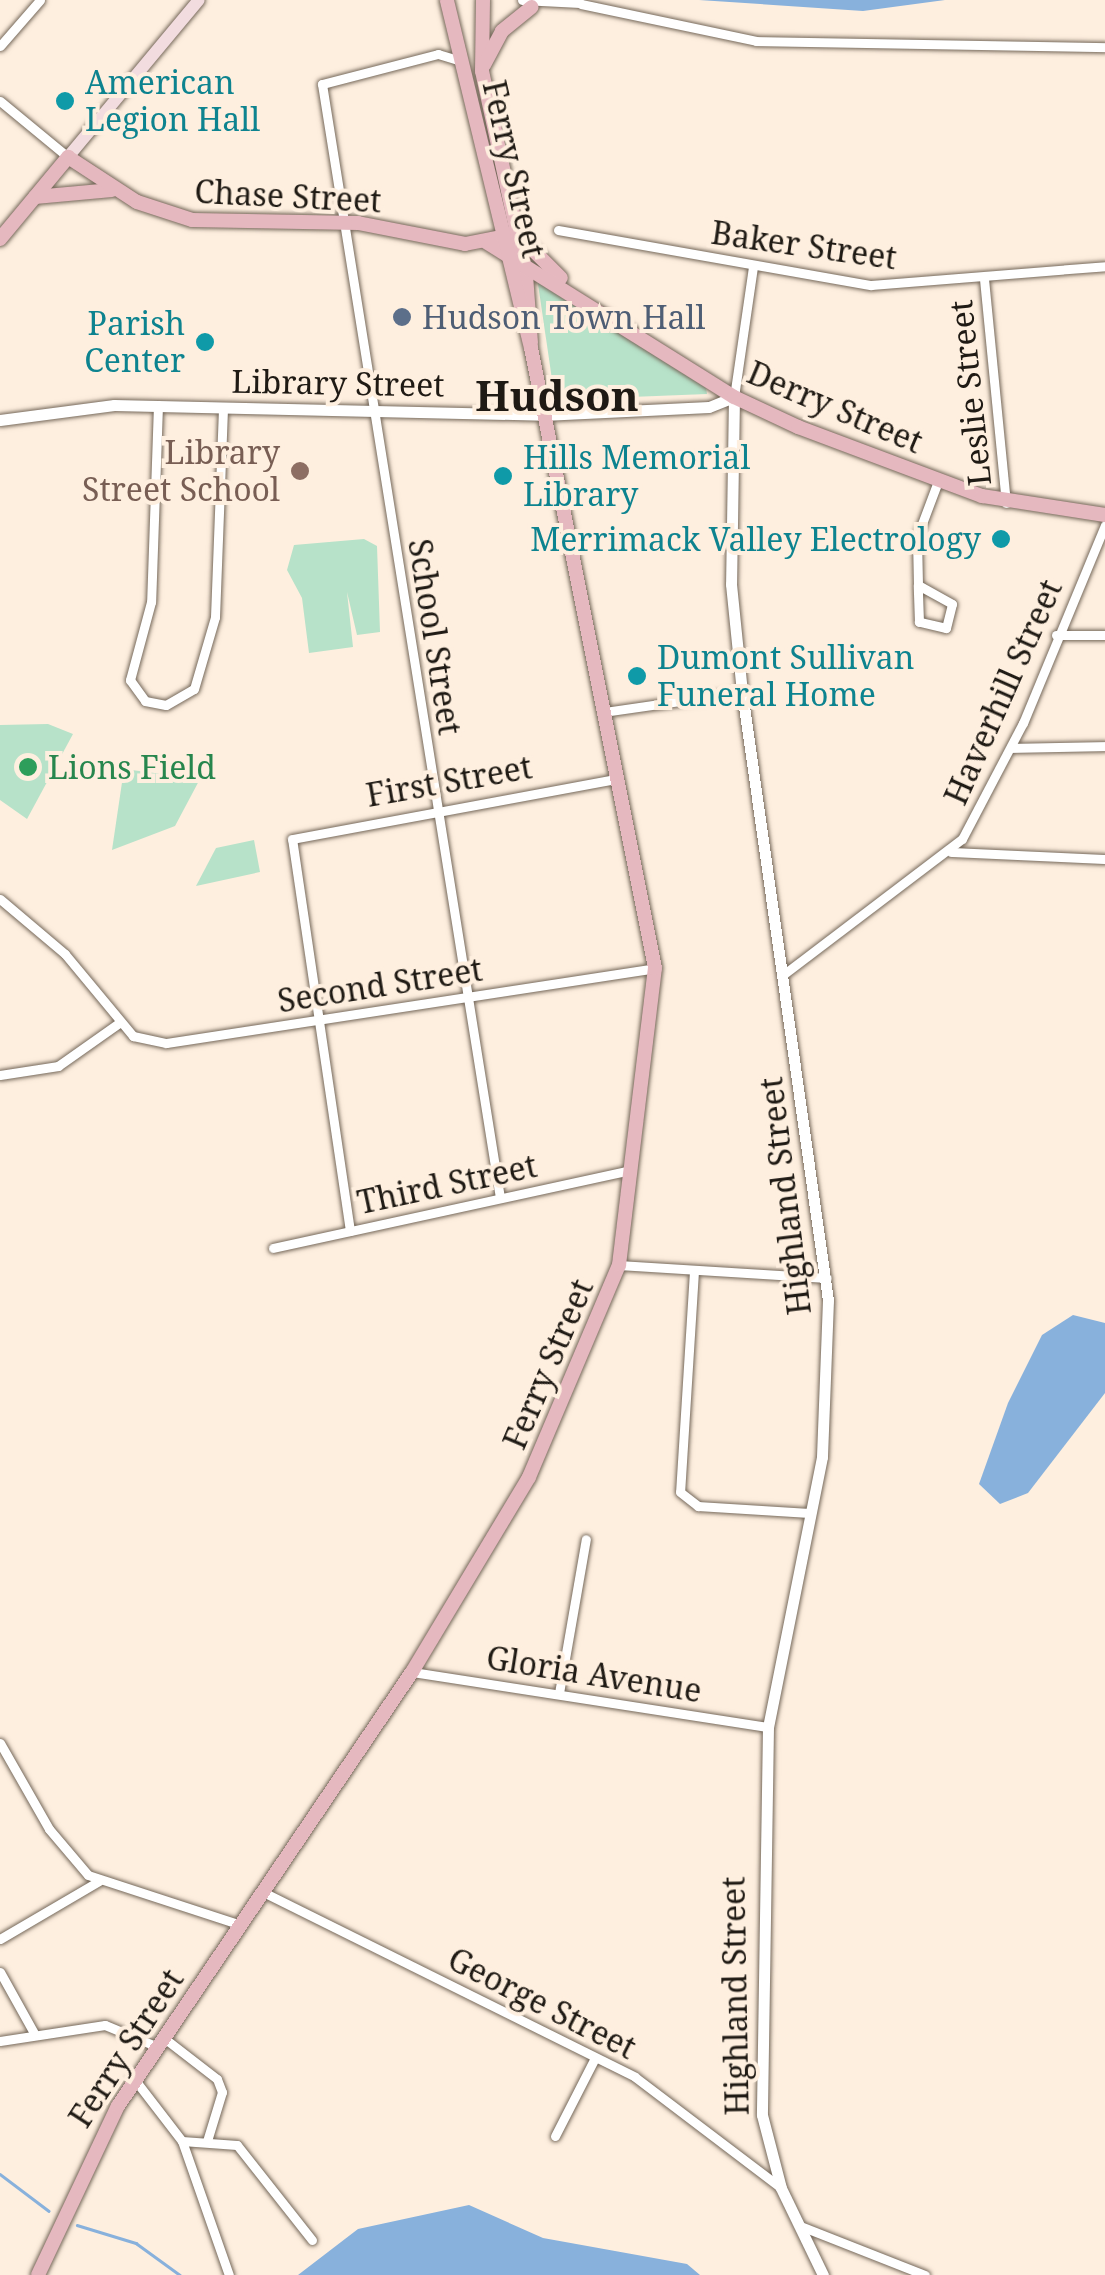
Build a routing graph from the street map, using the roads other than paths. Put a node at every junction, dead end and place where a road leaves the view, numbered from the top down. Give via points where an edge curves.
1 (40, 0) edge
2 (198, 0) edge
3 (447, 0) edge
4 (483, 0) edge
5 (578, 2) edge
6 (527, 3) edge
7 (455, 36) junction
8 (0, 46) edge
9 (1105, 46) edge
10 (438, 54) junction
11 (461, 61) junction
12 (482, 71) junction
13 (0, 101) edge
14 (68, 156) junction
15 (115, 190) junction
16 (35, 197) junction
17 (342, 223) junction
18 (558, 230) dead end
19 (0, 239) edge
20 (502, 240) junction
21 (522, 256) junction
22 (753, 266) junction
23 (1105, 266) edge
24 (984, 279) junction
25 (568, 287) junction
26 (530, 348) junction
27 (734, 397) junction
28 (158, 406) junction
29 (223, 408) junction
30 (372, 412) junction
31 (542, 415) junction
32 (0, 420) edge
33 (938, 481) junction
34 (1006, 502) junction
35 (1105, 515) edge
36 (1105, 525) edge
37 (918, 585) junction
38 (1056, 635) junction
39 (1105, 635) edge
40 (742, 692) junction
41 (604, 712) junction
42 (1105, 746) edge
43 (1012, 748) junction
44 (617, 778) junction
45 (436, 808) junction
46 (950, 852) junction
47 (1105, 859) edge
48 (0, 899) edge
49 (655, 968) junction
50 (784, 974) junction
51 (469, 995) junction
52 (314, 1021) junction
53 (119, 1023) junction
54 (0, 1075) edge
55 (632, 1170) junction
56 (500, 1198) junction
57 (350, 1231) junction
58 (273, 1248) dead end
59 (619, 1264) junction
60 (694, 1271) junction
61 (827, 1278) junction
62 (809, 1512) junction
63 (586, 1540) dead end
64 (412, 1672) junction
65 (559, 1693) junction
66 (768, 1727) junction
67 (0, 1743) edge
68 (98, 1881) junction
69 (262, 1892) junction
70 (240, 1925) junction
71 (0, 1939) edge
72 (0, 1972) edge
73 (34, 2033) junction
74 (0, 2041) edge
75 (161, 2042) junction
76 (595, 2058) junction
77 (135, 2080) junction
78 (555, 2136) dead end
79 (207, 2140) junction
80 (182, 2141) junction
81 (781, 2188) junction
82 (803, 2227) junction
83 (312, 2240) dead end
84 (38, 2275) edge
85 (229, 2275) edge
86 (823, 2275) edge
87 (925, 2275) edge

1 - 8 street
2 - 14 main road
3 - 7 main road, Ferry Street
4 - 12 main road, Ferry Street
5 - 6 street
5 - 9 street via 791,44
6 - 12 main road via 502,31
7 - 10 street
7 - 11 main road, Ferry Street
10 - 11 street
10 - 17 street, School Street via 322,84
11 - 20 main road, Ferry Street
12 - 20 main road, Ferry Street
13 - 14 street
14 - 15 main road, Chase Street
14 - 16 main road
15 - 16 main road
15 - 17 main road, Chase Street via 209,223
16 - 19 main road
17 - 20 main road, Chase Street
17 - 30 street, School Street
18 - 22 street, Baker Street
20 - 21 main road, Ferry Street
20 - 25 main road, Derry Street
20 - 26 main road, Ferry Street
21 - 25 main road, Derry Street
21 - 26 main road, Ferry Street
22 - 24 street, Baker Street via 871,286
22 - 27 street
23 - 24 street, Baker Street
24 - 34 street, Leslie Street
25 - 27 main road, Derry Street
26 - 31 main road, Ferry Street
27 - 31 street, Library Street via 709,407
27 - 33 main road, Derry Street
27 - 40 street, Highland Street via 731,584
28 - 29 street, Library Street
28 - 29 street via 151,602 130,680 158,705 188,697 214,626
28 - 32 street, Library Street
29 - 30 street, Library Street
30 - 31 street, Library Street
30 - 45 street, School Street
31 - 41 main road, Ferry Street
33 - 34 main road, Derry Street
33 - 37 street via 917,537
34 - 35 main road, Derry Street
36 - 38 street, Haverhill Street
37 - 37 street via 952,604 946,628 919,622
38 - 39 street
38 - 43 street, Haverhill Street
40 - 41 street
40 - 50 street, Highland Street
41 - 44 main road, Ferry Street
42 - 43 street
43 - 46 street, Haverhill Street
44 - 45 street, First Street
44 - 49 main road, Ferry Street
45 - 51 street, School Street
45 - 52 street, First Street via 292,839
46 - 47 street via 994,861
46 - 50 street, Haverhill Street
48 - 53 street via 65,954
49 - 51 street, Second Street
49 - 55 main road, Ferry Street
50 - 61 street, Highland Street
51 - 52 street, Second Street
51 - 56 street, School Street
52 - 53 street, Second Street via 166,1044
52 - 57 street
53 - 54 street via 58,1066
55 - 56 street, Third Street
55 - 59 main road, Ferry Street
56 - 57 street, Third Street
57 - 58 street, Third Street
59 - 60 street
59 - 64 main road, Ferry Street via 537,1461
60 - 61 street
60 - 62 street via 680,1492 698,1506
61 - 62 street, Highland Street via 825,1420
62 - 66 street, Highland Street
63 - 65 street
64 - 65 street, Gloria Avenue
64 - 69 main road, Ferry Street
65 - 66 street, Gloria Avenue
66 - 81 street, Highland Street via 759,2038 764,2130
67 - 68 street via 63,1850
68 - 70 street
68 - 71 street
69 - 70 main road, Ferry Street
69 - 76 street, George Street
70 - 75 main road, Ferry Street
72 - 73 street
73 - 74 street
73 - 75 street via 116,2026
75 - 77 main road, Ferry Street
75 - 79 street via 217,2079 222,2092
76 - 78 street
76 - 81 street, George Street
77 - 80 street
77 - 84 main road, Ferry Street via 89,2157
79 - 80 street
79 - 83 street via 238,2145
80 - 85 street
81 - 82 street, Highland Street
82 - 86 street, Highland Street
82 - 87 street

